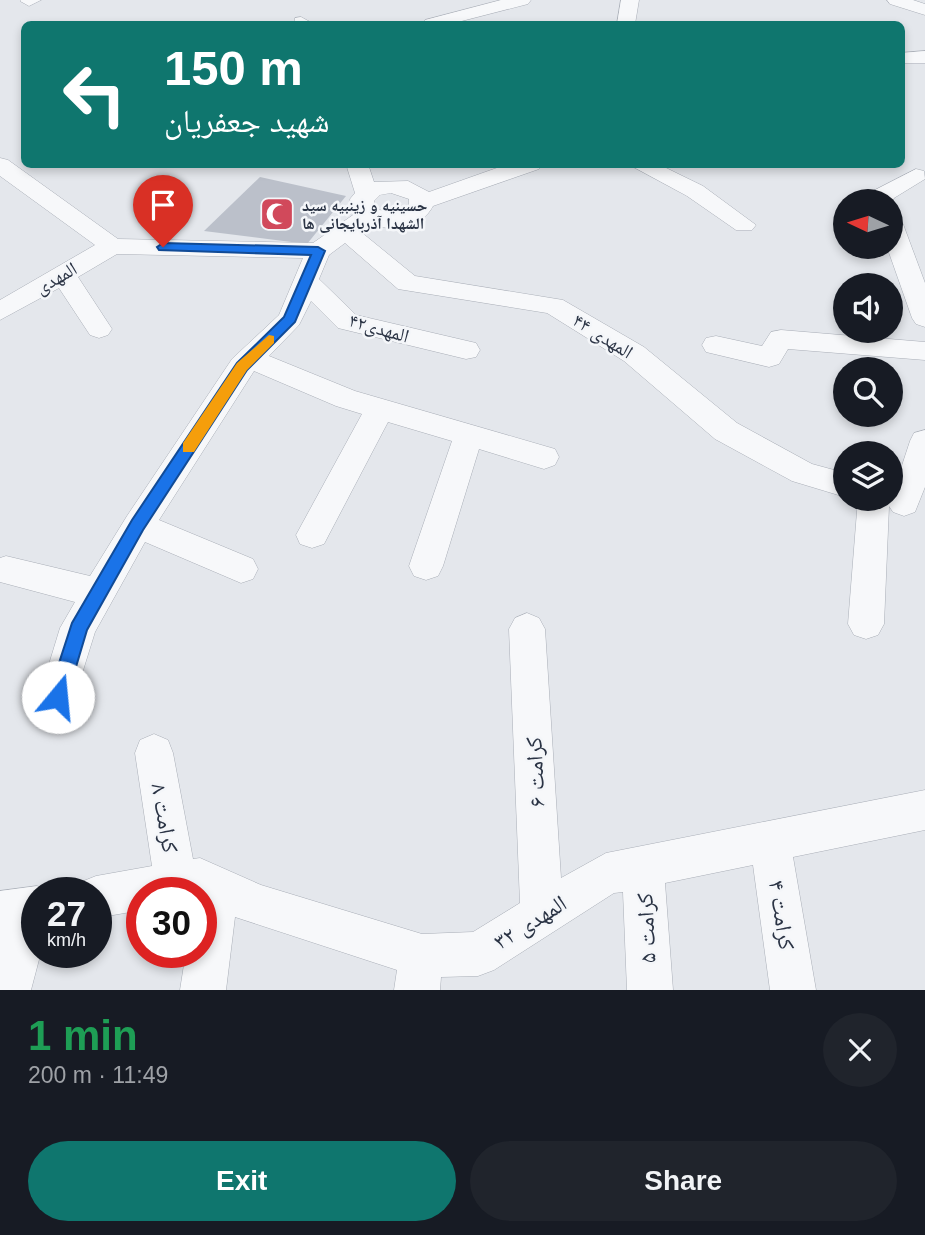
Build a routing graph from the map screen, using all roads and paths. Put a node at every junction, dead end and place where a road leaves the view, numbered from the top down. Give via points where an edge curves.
1 (522, 0) edge
2 (629, 0) edge
3 (899, 0) edge
4 (925, 10) edge
5 (442, 21) edge
6 (626, 21) edge
7 (925, 57) edge
8 (905, 58) edge
9 (0, 165) edge
10 (357, 168) edge
11 (519, 168) edge
12 (647, 168) edge
13 (918, 169) edge
14 (890, 189) edge
15 (421, 202) junction
16 (359, 213) junction
17 (744, 225) dead end
18 (112, 246) junction
19 (318, 251) junction
20 (903, 257) edge
21 (63, 274) junction
22 (306, 281) junction
23 (3, 306) edge
24 (925, 318) edge
25 (99, 328) dead end
26 (716, 345) dead end
27 (466, 350) dead end
28 (925, 351) edge
29 (249, 358) junction
30 (380, 409) junction
31 (469, 435) junction
32 (925, 441) edge
33 (544, 457) dead end
34 (833, 482) edge
35 (903, 492) edge
36 (896, 511) edge
37 (138, 525) junction
38 (312, 535) dead end
39 (426, 566) dead end
40 (241, 569) dead end
41 (6, 570) dead end
42 (99, 593) junction
43 (866, 624) dead end
44 (527, 629) dead end
45 (58, 697) dead end
46 (154, 753) dead end
47 (925, 810) edge
48 (770, 841) junction
49 (643, 867) junction
50 (194, 877) edge
51 (217, 892) edge
52 (542, 914) junction
53 (21, 920) edge
54 (202, 968) edge
55 (419, 973) edge
56 (8, 990) edge
57 (203, 990) edge
58 (650, 990) edge
59 (793, 990) edge

1 - 5 street
2 - 6 street
3 - 4 street
7 - 8 street
9 - 18 street
10 - 16 street
11 - 15 street
12 - 17 street via 695,191
13 - 14 street
15 - 16 street via 417,212 402,220 383,221
15 - 16 street via 415,192 400,186 382,187
16 - 19 street
16 - 34 street, المهدی ۴۴ via 407,283 554,306 634,354 726,431 803,473
18 - 19 street
18 - 21 street, المهدی
19 - 22 street
20 - 24 street
21 - 23 street, المهدی
21 - 25 street
22 - 27 street, المهدی۴۲ via 347,322
22 - 29 street via 290,319
26 - 28 street via 769,356 781,339
29 - 30 street
29 - 37 street
30 - 31 street
30 - 38 street
31 - 33 street
31 - 39 street
32 - 35 street
36 - 43 street
37 - 40 street
37 - 42 street
41 - 42 street
42 - 45 street via 78,628
44 - 52 street, کرامت ۶
46 - 50 street, کرامت ۸
47 - 48 street, المهدی ۳۲
48 - 49 street, المهدی ۳۲
48 - 59 street, کرامت ۴
49 - 52 street, المهدی ۳۲ via 606,874
49 - 58 street, کرامت ۵
51 - 55 street, المهدی ۳۲
52 - 55 street, المهدی ۳۲ via 478,954
53 - 56 street
54 - 57 street, کرامت ۸

